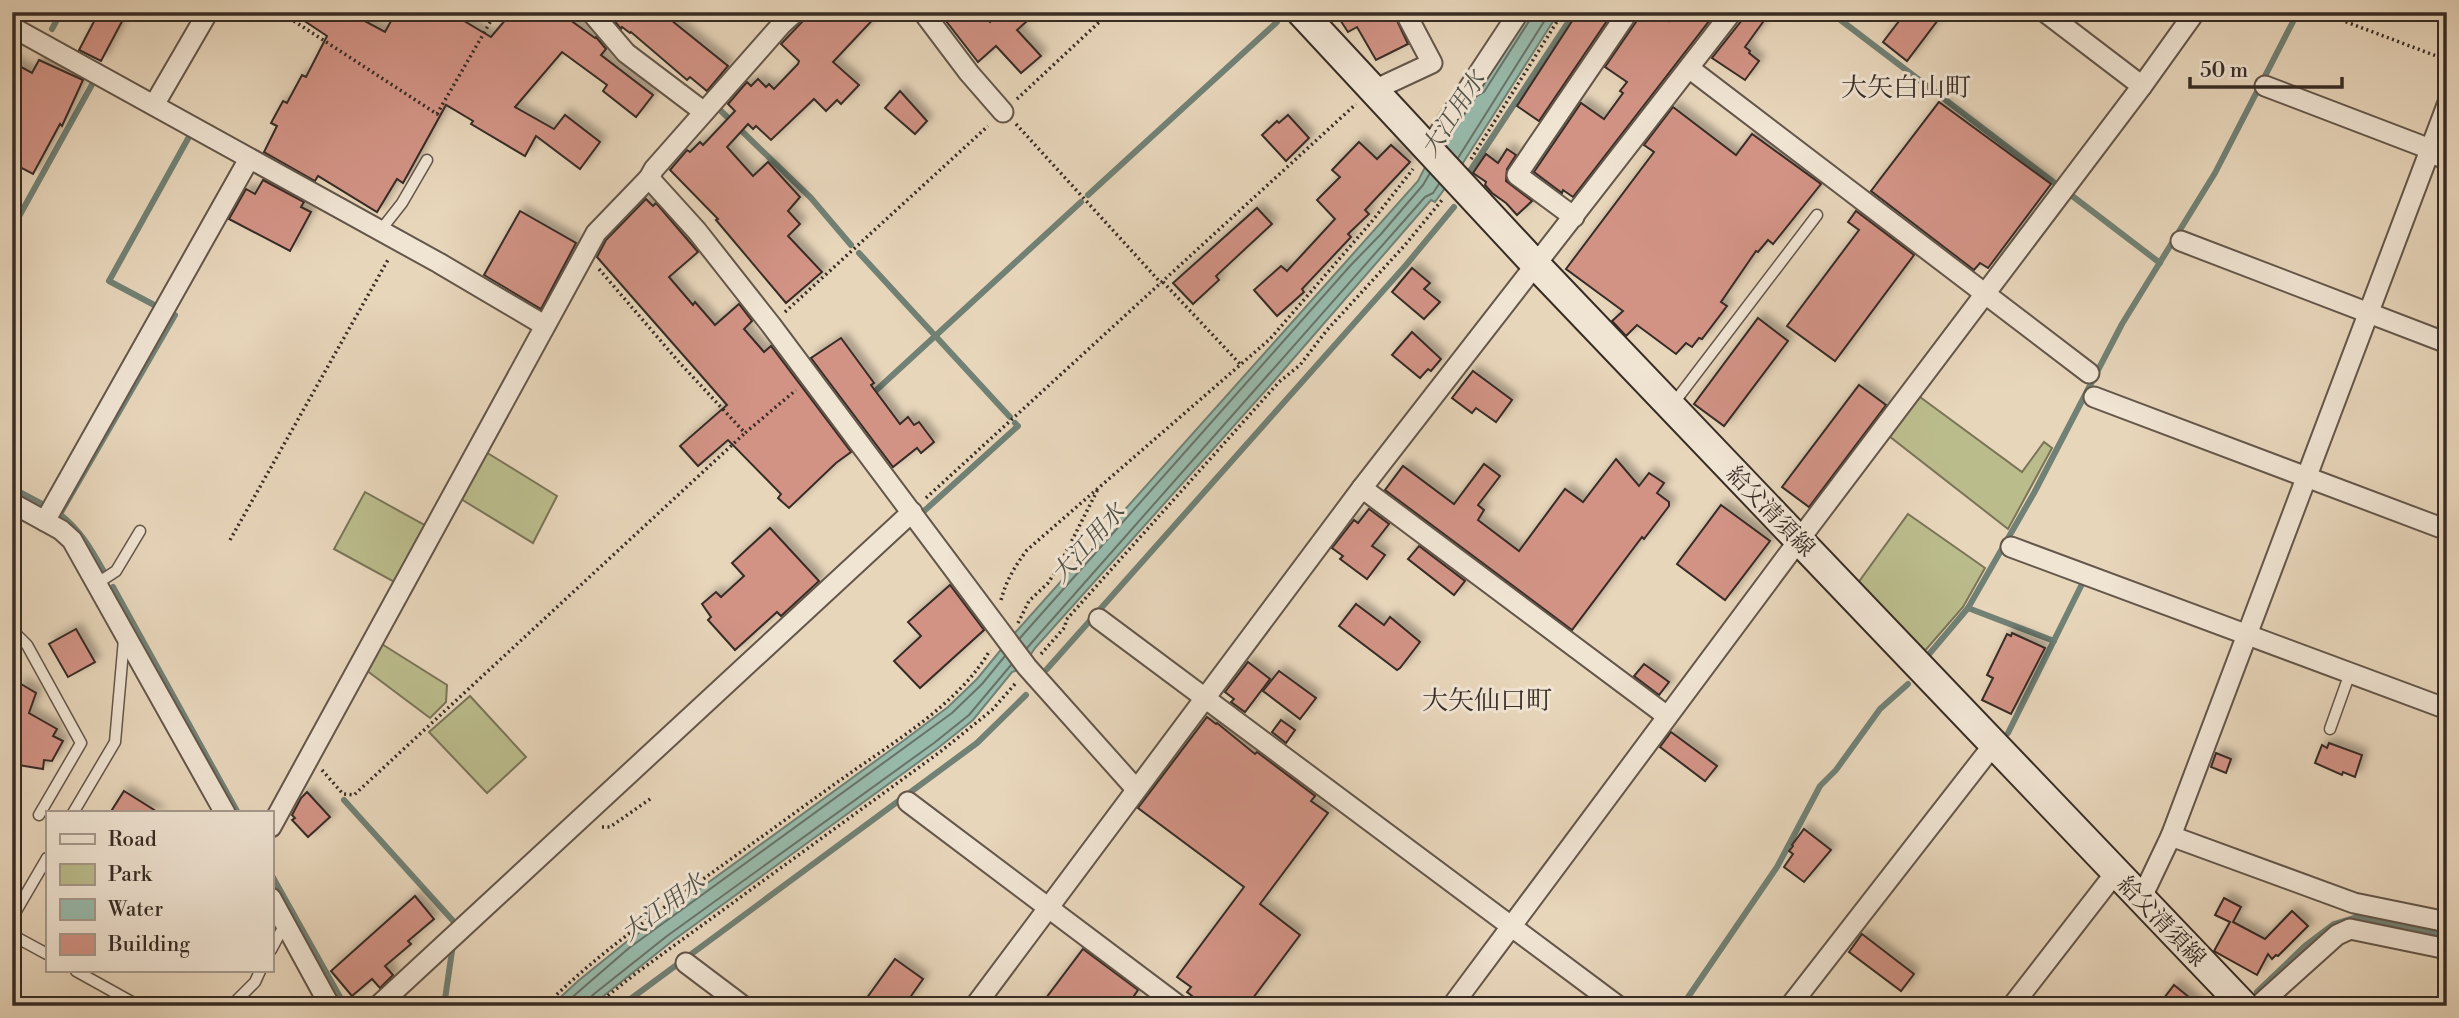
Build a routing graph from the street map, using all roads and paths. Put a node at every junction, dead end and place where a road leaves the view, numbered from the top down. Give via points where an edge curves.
1 (208, 12) edge
2 (280, 12) edge
3 (496, 12) edge
4 (591, 12) edge
5 (766, 12) edge
6 (923, 12) edge
7 (1110, 12) edge
8 (1301, 12) edge
9 (1405, 12) edge
10 (1519, 12) edge
11 (1563, 12) edge
12 (1628, 12) edge
13 (1732, 12) edge
14 (2045, 12) edge
15 (2195, 12) edge
16 (2320, 12) edge
17 (789, 18) edge
18 (12, 27) edge
19 (2447, 60) edge
20 (1689, 68) junction
21 (2142, 86) junction
22 (2265, 86) dead end
23 (1372, 91) junction
24 (154, 105) junction
25 (2447, 105) edge
26 (1003, 111) junction
27 (704, 112) junction
28 (1429, 151) junction
29 (2435, 154) edge
30 (248, 159) junction
31 (427, 160) dead end
32 (649, 178) junction
33 (1457, 181) junction
34 (1817, 215) dead end
35 (1574, 217) junction
36 (380, 231) junction
37 (398, 241) junction
38 (2181, 241) dead end
39 (584, 252) junction
40 (1536, 265) junction
41 (1162, 282) junction
42 (1985, 294) junction
43 (2369, 313) junction
44 (544, 325) junction
45 (771, 325) junction
46 (2447, 343) edge
47 (1241, 365) junction
48 (2089, 373) dead end
49 (810, 377) junction
50 (2094, 397) dead end
51 (1671, 406) junction
52 (745, 433) junction
53 (2306, 477) junction
54 (1099, 488) junction
55 (1362, 488) junction
56 (12, 503) edge
57 (912, 512) junction
58 (45, 521) junction
59 (2447, 530) edge
60 (140, 531) dead end
61 (230, 540) dead end
62 (1799, 540) junction
63 (2011, 547) dead end
64 (96, 584) junction
65 (1099, 620) dead end
66 (12, 630) edge
67 (125, 635) junction
68 (1004, 635) junction
69 (2247, 635) junction
70 (1028, 667) junction
71 (2350, 673) junction
72 (1205, 698) junction
73 (2447, 709) edge
74 (1667, 716) junction
75 (2330, 729) dead end
76 (1994, 744) junction
77 (309, 755) junction
78 (1136, 789) junction
79 (653, 797) dead end
80 (908, 803) dead end
81 (74, 811) edge
82 (224, 811) edge
83 (582, 814) junction
84 (38, 815) dead end
85 (273, 823) edge
86 (2171, 836) junction
87 (46, 860) edge
88 (2116, 872) junction
89 (2141, 899) junction
90 (273, 902) edge
91 (1048, 907) junction
92 (12, 918) edge
93 (2447, 922) edge
94 (285, 924) junction
95 (1511, 926) junction
96 (12, 935) edge
97 (273, 946) edge
98 (2447, 948) edge
99 (46, 953) edge
100 (686, 963) dead end
101 (78, 972) edge
102 (260, 972) edge
103 (139, 1006) edge
104 (230, 1006) edge
105 (330, 1006) edge
106 (378, 1006) edge
107 (545, 1006) edge
108 (595, 1006) edge
109 (743, 1006) edge
110 (975, 1006) edge
111 (1179, 1006) edge
112 (1452, 1006) edge
113 (1618, 1006) edge
114 (1790, 1006) edge
115 (2012, 1006) edge
116 (2244, 1006) edge
117 (2258, 1006) edge

1 - 24 street
2 - 3 path via 437,114
4 - 27 street via 626,52
5 - 17 lane
6 - 26 street
7 - 26 path
8 - 23 main road, 給父清須線
9 - 23 street via 1432,63
10 - 28 street
11 - 33 path
12 - 35 street via 1517,175
13 - 20 street
14 - 21 street
15 - 21 street
16 - 19 path
17 - 27 street
18 - 24 street
20 - 35 street
20 - 42 street
21 - 42 street
22 - 29 street
23 - 28 main road, 給父清須線
23 - 41 path
24 - 30 street
25 - 29 street
26 - 41 path
26 - 45 path
27 - 32 street
28 - 33 main road, 給父清須線
28 - 47 path via 1279,329
29 - 43 street
30 - 36 street
30 - 58 street
31 - 36 lane
32 - 39 street via 596,233
32 - 45 street
33 - 40 main road, 給父清須線
33 - 70 path via 1300,365 1242,423
34 - 51 lane
35 - 40 street
36 - 37 street
37 - 44 street
37 - 61 path
38 - 43 street
39 - 44 street
39 - 52 path
40 - 51 main road, 給父清須線
40 - 55 street
41 - 47 path
41 - 57 path
42 - 48 street
42 - 62 street
43 - 46 street
43 - 53 street
44 - 77 street
45 - 49 street
47 - 54 path
49 - 52 path
49 - 57 street
50 - 53 street
51 - 62 main road, 給父清須線
52 - 77 path via 354,795 343,794
53 - 59 street
53 - 69 street
54 - 68 path via 1058,568 1029,601 1021,620
54 - 68 path via 1017,562 1000,604
55 - 72 street
55 - 74 street
56 - 58 street
57 - 68 street
57 - 83 street
58 - 64 street via 72,540
60 - 64 lane via 116,572
62 - 74 street
62 - 76 main road, 給父清須線
63 - 69 street
64 - 67 street
65 - 72 street
66 - 84 lane via 27,645 80,743
67 - 81 lane via 115,742
67 - 82 street
68 - 70 street
68 - 107 path via 944,703 620,938
69 - 71 street
69 - 86 street
70 - 78 street
70 - 108 path via 992,710 940,752
71 - 73 street
71 - 75 lane
72 - 78 street
72 - 95 street
74 - 95 street
76 - 88 main road, 給父清須線
76 - 114 street
77 - 85 street
78 - 91 street
79 - 83 path via 610,827 599,827
80 - 91 street
83 - 106 street
86 - 89 street
86 - 93 street via 2354,903
87 - 92 lane
88 - 89 main road, 給父清須線
88 - 115 street
89 - 116 main road, 給父清須線
90 - 94 street
91 - 110 street
91 - 111 street
94 - 97 lane
94 - 105 street
95 - 112 street
95 - 113 street
96 - 99 lane
98 - 117 street via 2350,929 2337,935
100 - 109 street
101 - 103 lane
102 - 104 lane

